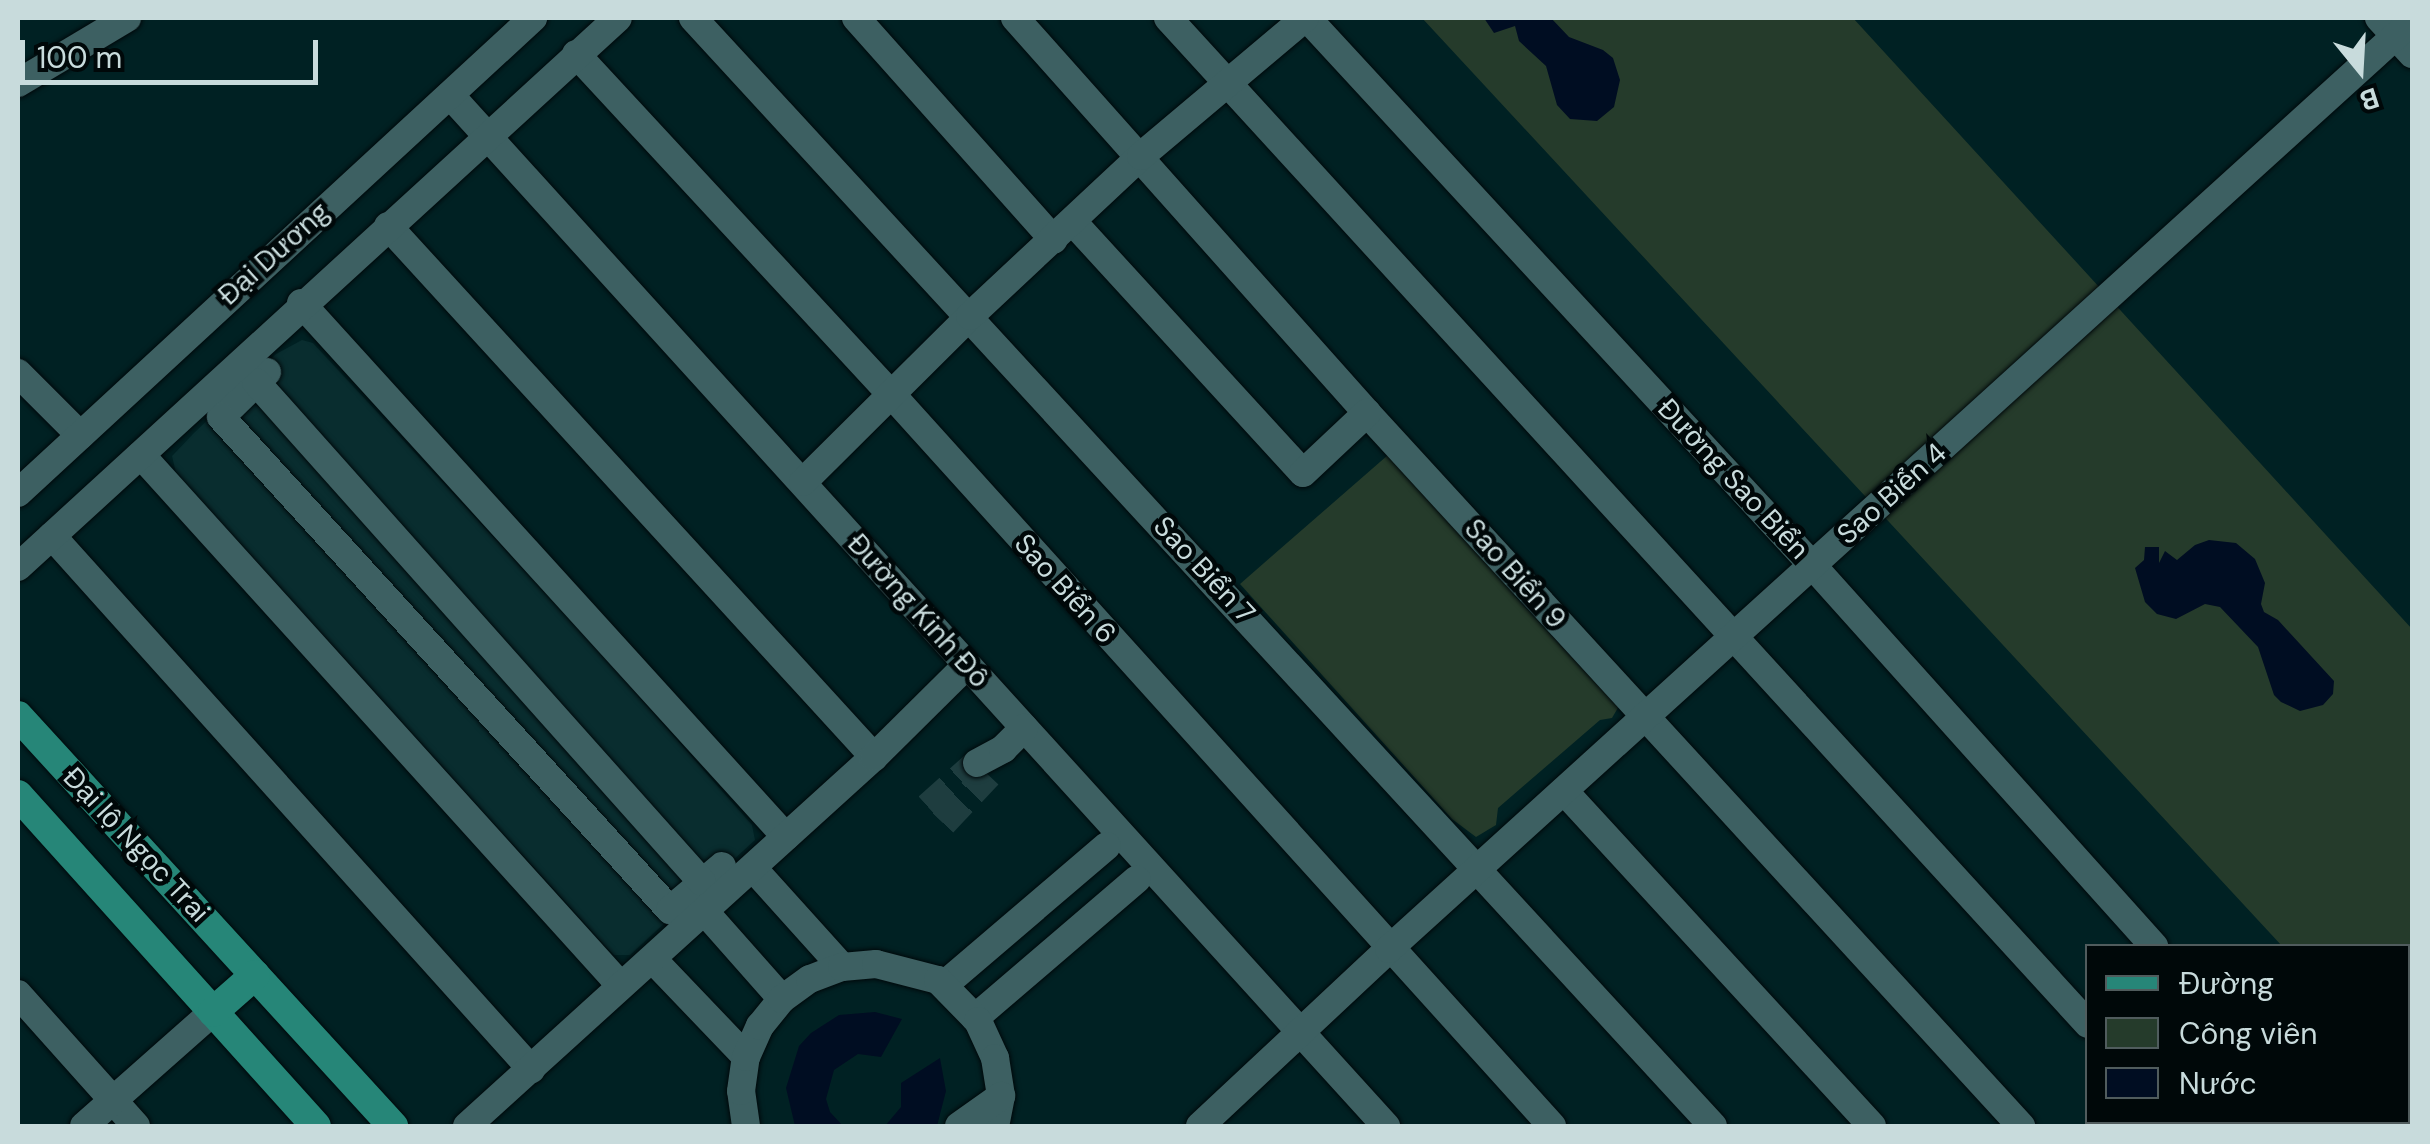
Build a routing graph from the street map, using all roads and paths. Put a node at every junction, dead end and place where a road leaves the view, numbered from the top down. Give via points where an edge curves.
1 (127, 18) edge
2 (533, 18) edge
3 (618, 18) edge
4 (693, 18) edge
5 (856, 18) edge
6 (1015, 18) edge
7 (1168, 18) edge
8 (1306, 18) edge
9 (2400, 32) edge
10 (576, 54) junction
11 (18, 83) edge
12 (1229, 86) junction
13 (450, 95) junction
14 (488, 135) junction
15 (1142, 156) junction
16 (388, 226) junction
17 (1064, 231) junction
18 (301, 303) junction
19 (970, 316) junction
20 (18, 373) edge
21 (892, 396) junction
22 (1368, 413) junction
23 (80, 435) junction
24 (141, 456) junction
25 (802, 482) junction
26 (18, 492) edge
27 (52, 536) junction
28 (1813, 566) junction
29 (18, 567) edge
30 (1734, 635) junction
31 (966, 666) junction
32 (18, 716) edge
33 (1646, 716) junction
34 (1024, 728) junction
35 (874, 758) junction
36 (982, 769) tunnel mouth
37 (1564, 791) junction
38 (18, 795) edge
39 (786, 837) junction
40 (1107, 846) dead end
41 (1478, 868) junction
42 (760, 878) dead end
43 (1137, 879) dead end
44 (667, 913) joint
45 (713, 921) dead end
46 (2152, 944) edge
47 (1389, 949) junction
48 (842, 967) junction
49 (661, 968) dead end
50 (254, 975) junction
51 (620, 985) junction
52 (944, 985) junction
53 (19, 998) edge
54 (782, 999) junction
55 (212, 1012) junction
56 (976, 1018) junction
57 (2085, 1021) edge
58 (1300, 1033) junction
59 (746, 1057) junction
60 (532, 1069) junction
61 (113, 1100) junction
62 (998, 1118) edge
63 (1206, 1125) edge
64 (84, 1126) edge
65 (136, 1126) edge
66 (316, 1126) edge
67 (393, 1126) edge
68 (467, 1126) edge
69 (746, 1126) edge
70 (959, 1126) edge
71 (1386, 1126) edge
72 (1552, 1126) edge
73 (1712, 1126) edge
74 (1872, 1126) edge
75 (2021, 1126) edge

1 - 11 street
2 - 13 street, Đại Dương
3 - 10 street
4 - 19 street, Sao Biển 7
5 - 17 street
6 - 15 street, Sao Biển 9
7 - 12 street
8 - 12 street
8 - 28 street, Đường Sao Biển
9 - 28 street, Sao Biển 4
10 - 14 street
10 - 21 street, Sao Biển 6
12 - 15 street
12 - 30 street
13 - 14 street, Đường Kinh Đô
13 - 23 street, Đại Dương
14 - 16 street
14 - 25 street, Đường Kinh Đô
15 - 17 street
15 - 22 street, Sao Biển 9
16 - 18 street
16 - 35 street
17 - 19 street
17 - 22 street via 1303,472
18 - 24 street
18 - 39 street
19 - 21 street
19 - 41 street, Sao Biển 7
20 - 23 street
21 - 25 street
21 - 47 street, Sao Biển 6
22 - 33 street, Sao Biển 9
23 - 26 street, Đại Dương
24 - 27 street
24 - 51 street
25 - 31 street, Đường Kinh Đô
27 - 29 street
27 - 60 street
28 - 30 street, Sao Biển 4
28 - 46 street, Đường Sao Biển
30 - 33 street, Sao Biển 4
30 - 57 street
31 - 34 street, Đường Kinh Đô
31 - 35 street
32 - 50 main road, Đại lộ Ngọc Trai
33 - 37 street, Sao Biển 4
33 - 75 street, Sao Biển 9
34 - 36 street
34 - 58 street, Đường Kinh Đô
35 - 39 street
37 - 41 street, Sao Biển 4
37 - 74 street
38 - 55 main road, Đại lộ Ngọc Trai
39 - 51 street
40 - 52 street
41 - 47 street, Sao Biển 4
41 - 73 street, Sao Biển 7
42 - 48 street
43 - 56 street
44 - 44 street via 215,422 261,377 712,874
45 - 54 street
47 - 58 street, Sao Biển 4
47 - 72 street, Sao Biển 6
48 - 52 street via 876,964
48 - 54 street
49 - 59 street
50 - 55 main road
50 - 67 main road, Đại lộ Ngọc Trai
51 - 60 street
52 - 56 street
53 - 61 street
54 - 59 street
55 - 61 street
55 - 66 main road, Đại lộ Ngọc Trai
56 - 62 street via 995,1058
58 - 63 street, Sao Biển 4
58 - 71 street, Đường Kinh Đô
59 - 69 street
60 - 68 street
61 - 64 street
61 - 65 street
62 - 70 street

